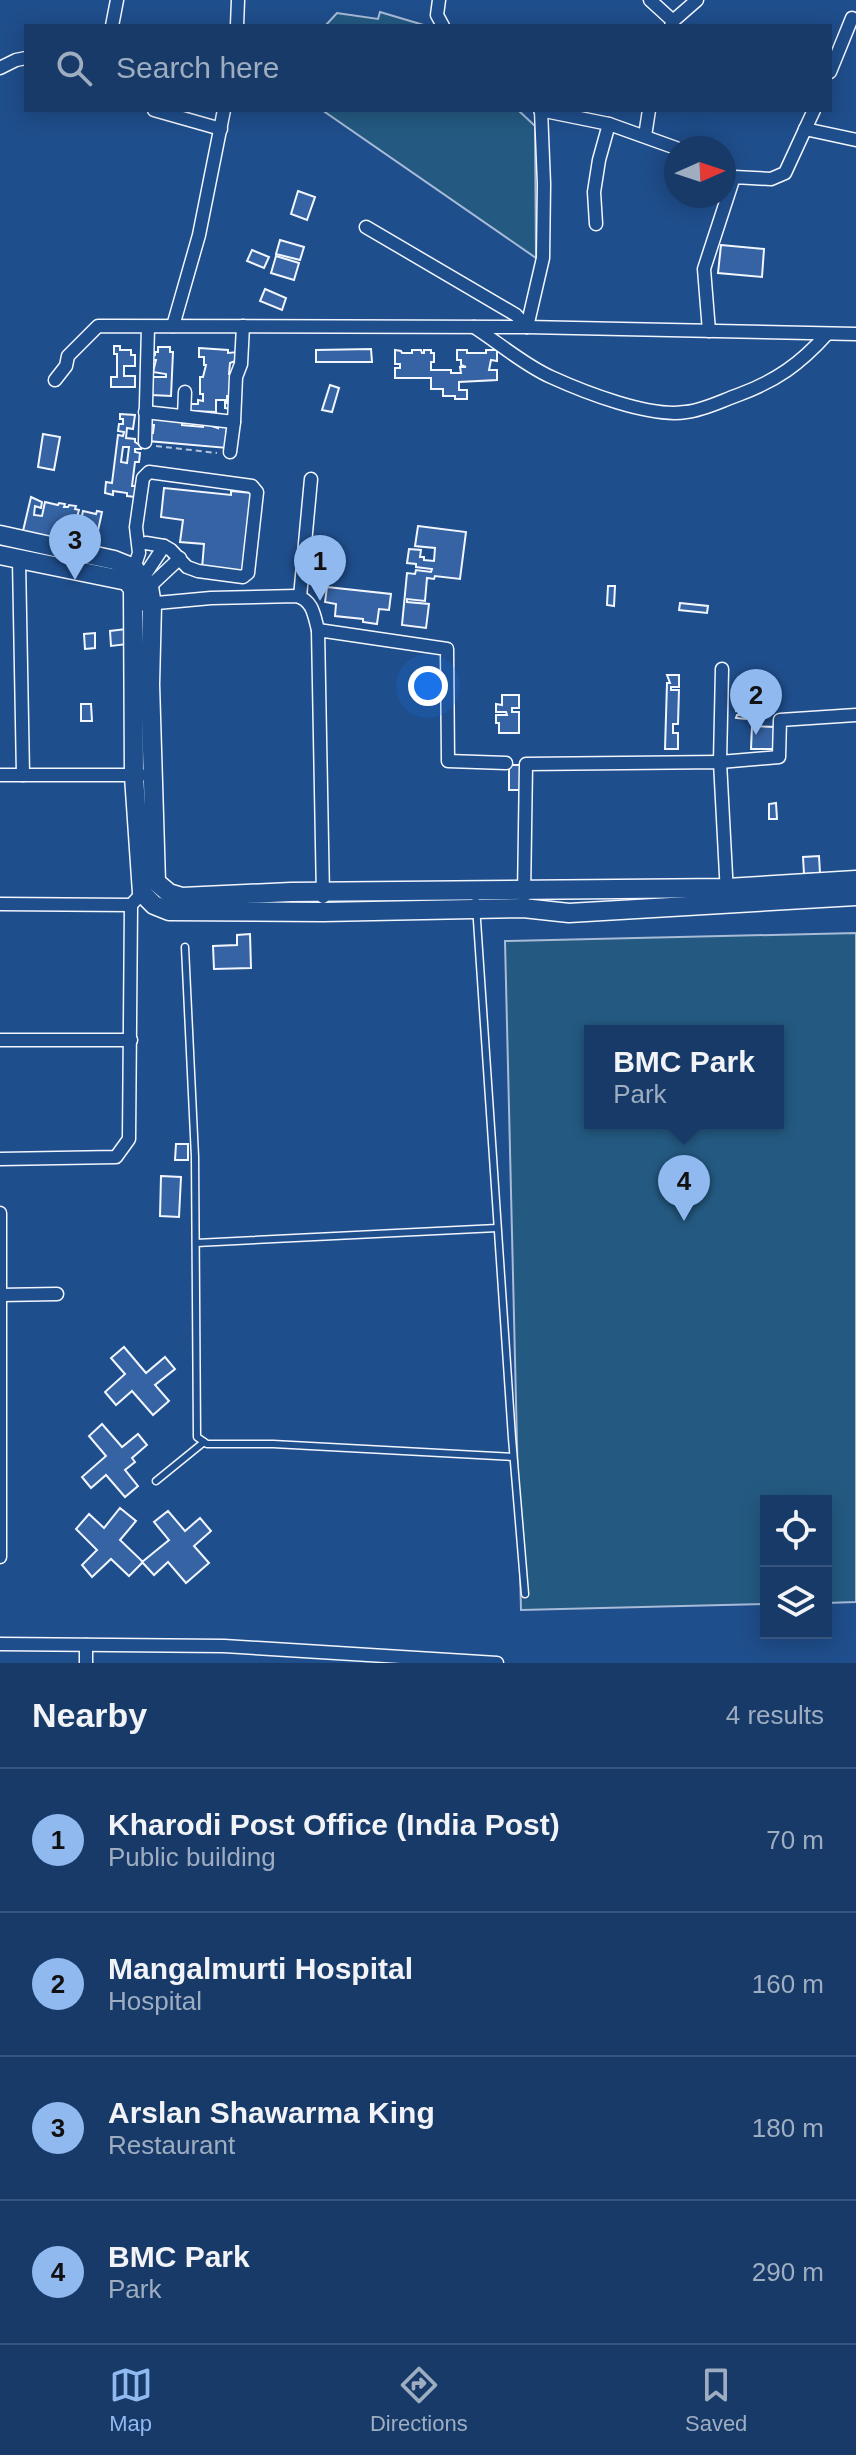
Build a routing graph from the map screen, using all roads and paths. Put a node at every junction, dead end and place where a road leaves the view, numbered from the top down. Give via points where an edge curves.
1 (117, 0) edge
2 (238, 0) edge
3 (439, 0) edge
4 (650, 0) edge
5 (697, 0) edge
6 (852, 18) dead end
7 (672, 23) edge
8 (112, 24) edge
9 (237, 24) edge
10 (442, 24) edge
11 (24, 58) edge
12 (832, 67) edge
13 (0, 68) edge
14 (161, 112) edge
15 (224, 112) edge
16 (540, 112) edge
17 (550, 112) edge
18 (649, 112) edge
19 (813, 112) edge
20 (609, 124) junction
21 (221, 129) junction
22 (805, 129) junction
23 (645, 136) junction
24 (856, 140) edge
25 (664, 143) edge
26 (736, 175) edge
27 (720, 208) edge
28 (596, 224) dead end
29 (366, 227) dead end
30 (173, 326) junction
31 (243, 326) junction
32 (148, 327) junction
33 (473, 327) junction
34 (527, 327) junction
35 (709, 331) junction
36 (827, 334) junction
37 (856, 334) edge
38 (55, 380) dead end
39 (185, 392) dead end
40 (145, 412) junction
41 (184, 416) junction
42 (234, 422) junction
43 (145, 442) joint
44 (230, 452) joint
45 (311, 479) dead end
46 (0, 535) edge
47 (146, 543) dead end
48 (164, 546) junction
49 (0, 555) edge
50 (180, 558) junction
51 (19, 560) junction
52 (143, 589) junction
53 (300, 597) junction
54 (318, 630) junction
55 (722, 669) dead end
56 (856, 715) edge
57 (720, 762) junction
58 (506, 763) dead end
59 (0, 775) edge
60 (23, 775) junction
61 (143, 775) junction
62 (856, 880) edge
63 (475, 890) junction
64 (291, 892) junction
65 (323, 892) junction
66 (143, 894) junction
67 (727, 896) junction
68 (856, 896) edge
69 (524, 900) junction
70 (214, 903) junction
71 (0, 904) edge
72 (476, 910) junction
73 (291, 912) junction
74 (323, 912) junction
75 (185, 947) dead end
76 (0, 1040) edge
77 (131, 1040) junction
78 (0, 1159) edge
79 (0, 1213) edge
80 (497, 1228) junction
81 (196, 1243) junction
82 (57, 1294) dead end
83 (0, 1295) edge
84 (0, 1425) edge
85 (204, 1442) junction
86 (513, 1457) junction
87 (156, 1481) dead end
88 (0, 1546) edge
89 (0, 1557) edge
90 (525, 1594) dead end
91 (0, 1644) edge
92 (86, 1645) junction
93 (86, 1663) edge
94 (497, 1663) edge

1 - 8 street
2 - 9 street
3 - 10 street
4 - 7 street
5 - 7 street
6 - 12 street
11 - 13 street
14 - 21 street
15 - 21 street
16 - 34 street via 543,258
17 - 20 street
18 - 23 street
19 - 22 street
20 - 23 street
20 - 28 street via 594,192
21 - 30 street
22 - 24 street
22 - 26 street via 785,173 771,179
23 - 25 street
27 - 35 street via 704,269
29 - 34 street via 516,315
30 - 31 street
30 - 32 street
31 - 33 street
31 - 42 street
32 - 38 street via 98,326 68,356
32 - 40 street
33 - 34 street
33 - 36 street via 549,376 645,410 684,413 783,374
34 - 35 street
35 - 36 street
36 - 37 street
39 - 41 street
40 - 41 street
40 - 43 street
41 - 42 street
42 - 44 street
43 - 44 path
45 - 53 street
46 - 52 street via 114,560
47 - 48 street
48 - 50 street
48 - 52 street
49 - 51 street
50 - 52 street
50 - 52 street via 198,571 243,577 248,573 257,492 252,486 149,472 143,478 136,527
51 - 52 street via 127,581 133,589
51 - 60 street
52 - 53 street via 211,598
52 - 61 street
53 - 54 street via 311,606
54 - 58 street via 447,649 448,761
54 - 65 street
55 - 57 street
56 - 57 street via 780,720 779,757
57 - 67 street
57 - 69 street via 526,764
59 - 60 street
60 - 61 street
61 - 66 street
62 - 67 street
63 - 65 street
63 - 69 street
63 - 72 lane
64 - 65 street
64 - 70 street
64 - 73 street
65 - 74 street
66 - 70 street via 169,893
66 - 71 street
66 - 77 street
67 - 68 street
67 - 69 street
69 - 72 street
70 - 73 street
72 - 74 street
72 - 80 lane
73 - 74 street
75 - 81 lane
76 - 77 street
77 - 78 street via 129,1139 116,1157
79 - 83 street
80 - 81 lane
80 - 86 lane
81 - 85 lane via 197,1437
82 - 83 street
83 - 84 street
84 - 88 street
85 - 86 lane
85 - 87 lane
86 - 90 lane
88 - 89 street
91 - 92 street
92 - 93 street
92 - 94 street via 224,1646

